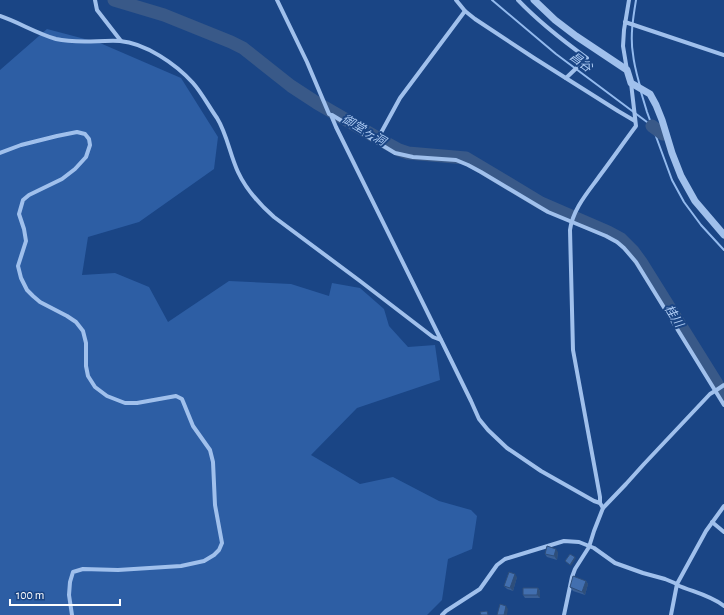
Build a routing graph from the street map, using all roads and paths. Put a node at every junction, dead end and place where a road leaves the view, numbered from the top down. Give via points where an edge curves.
1 (95, 0) edge
2 (277, 0) edge
3 (456, 0) edge
4 (518, 0) edge
5 (534, 0) edge
6 (629, 0) edge
7 (465, 11) junction
8 (0, 16) edge
9 (625, 22) junction
10 (121, 41) junction
11 (724, 55) edge
12 (627, 70) junction
13 (566, 78) junction
14 (631, 83) junction
15 (331, 115) junction
16 (635, 121) junction
17 (376, 142) junction
18 (0, 153) edge
19 (571, 222) junction
20 (724, 235) edge
21 (441, 340) junction
22 (723, 386) edge
23 (715, 391) junction
24 (724, 405) edge
25 (600, 503) junction
26 (724, 506) edge
27 (603, 508) junction
28 (712, 522) junction
29 (724, 532) edge
30 (589, 547) junction
31 (677, 585) junction
32 (724, 606) edge
33 (72, 615) edge
34 (442, 615) edge
35 (564, 615) edge
36 (671, 615) edge

1 - 10 street via 97,10
2 - 15 street
3 - 7 street
4 - 13 street via 541,23 587,58
5 - 12 street via 576,36
6 - 9 street
7 - 13 street
7 - 17 street via 400,98
8 - 10 street via 56,39
9 - 11 street
9 - 12 street via 623,46
10 - 21 street via 143,48 169,62 194,84 220,123 238,172 261,206 433,337
12 - 14 street
13 - 16 street
14 - 16 street
14 - 20 street via 650,94 662,120 681,176 695,201
15 - 17 street
15 - 21 street
16 - 19 street via 636,126 584,198
17 - 19 street via 404,156 456,160 548,212
18 - 33 street via 21,145 77,132 85,134 90,139 86,157 75,169 23,200 19,214 26,241 18,266 21,278 27,290 40,302 72,319 83,331 88,376 95,387 107,396 126,403 176,396 182,399 193,426 210,450 213,462 215,505 222,543 214,556 181,566 118,570 83,569 73,572 70,582
19 - 23 street via 617,242 636,262
19 - 25 street via 573,350
21 - 25 street via 479,419 488,430 507,448 541,471
22 - 23 street
23 - 24 street
23 - 27 street
25 - 27 street
26 - 28 street
27 - 30 street
28 - 29 street
28 - 31 street
30 - 31 street via 615,563
30 - 34 street via 579,542 564,540 505,559 497,565 480,589
30 - 35 street via 572,577
31 - 32 street via 717,600
31 - 36 street

